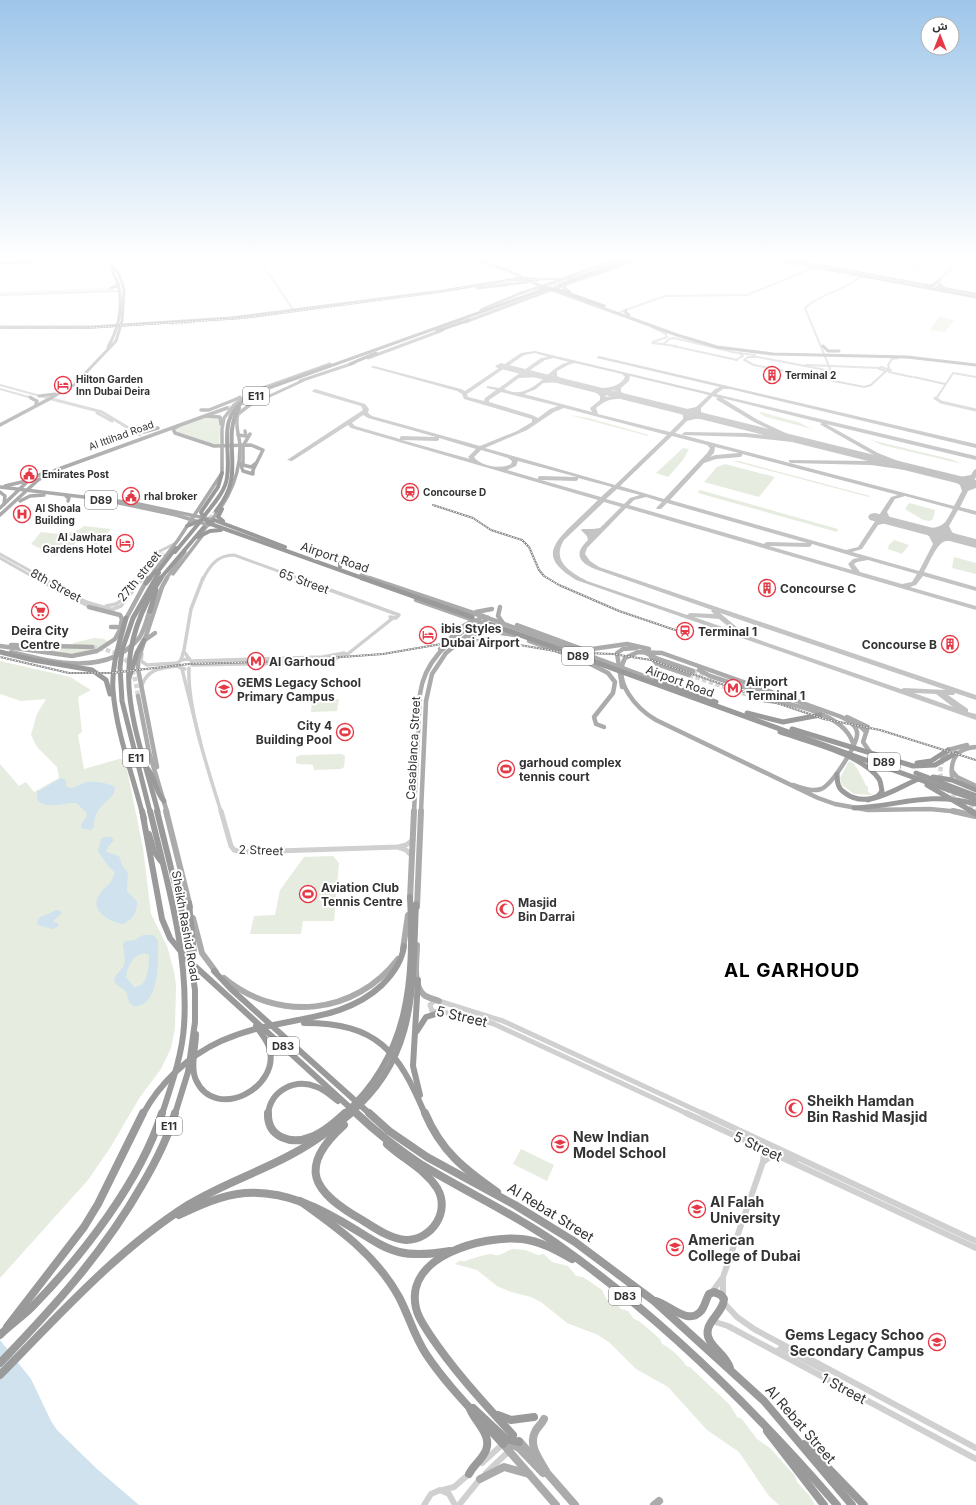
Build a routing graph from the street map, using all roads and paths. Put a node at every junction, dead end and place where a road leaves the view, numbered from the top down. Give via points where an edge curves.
1 (109, 329) edge
2 (117, 329) edge
3 (119, 329) edge
4 (126, 329) edge
5 (431, 329) edge
6 (438, 329) edge
7 (440, 329) edge
8 (444, 329) edge
9 (656, 329) edge
10 (660, 329) joint
11 (668, 329) edge
12 (813, 329) edge
13 (434, 331) junction
14 (115, 332) junction
15 (418, 334) junction
16 (118, 336) junction
17 (400, 337) dead end
18 (666, 337) junction
19 (676, 337) junction
20 (658, 342) junction
21 (666, 342) junction
22 (676, 346) junction
23 (822, 346) junction
24 (740, 351) junction
25 (368, 352) junction
26 (379, 352) junction
27 (731, 352) junction
28 (758, 353) junction
29 (798, 353) junction
30 (825, 353) junction
31 (762, 354) junction
32 (786, 354) junction
33 (855, 354) junction
34 (743, 356) junction
35 (925, 358) junction
36 (736, 360) junction
37 (330, 364) joint
38 (350, 364) junction
39 (830, 364) junction
40 (976, 364) edge
41 (752, 365) junction
42 (880, 369) junction
43 (890, 369) junction
44 (886, 372) junction
45 (910, 376) junction
46 (976, 377) edge
47 (304, 380) junction
48 (946, 384) junction
49 (1, 387) edge
50 (64, 389) junction
51 (13, 392) junction
52 (252, 392) junction
53 (28, 393) junction
54 (55, 394) junction
55 (60, 394) junction
56 (39, 396) junction
57 (30, 397) junction
58 (48, 400) junction
59 (56, 401) joint
60 (62, 401) junction
61 (251, 402) tunnel mouth
62 (36, 404) junction
63 (66, 404) junction
64 (81, 406) junction
65 (227, 408) tunnel mouth
66 (202, 410) dead end
67 (209, 410) junction
68 (976, 410) edge
69 (192, 420) junction
70 (0, 423) edge
71 (174, 423) junction
72 (222, 426) junction
73 (132, 431) junction
74 (160, 431) junction
75 (244, 431) dead end
76 (250, 434) dead end
77 (238, 435) junction
78 (139, 437) junction
79 (131, 438) junction
80 (123, 444) junction
81 (233, 452) junction
82 (221, 453) junction
83 (239, 453) junction
84 (257, 463) junction
85 (47, 471) junction
86 (227, 471) junction
87 (222, 473) junction
88 (237, 474) junction
89 (44, 476) junction
90 (32, 478) junction
91 (0, 489) edge
92 (22, 491) junction
93 (57, 493) junction
94 (44, 495) junction
95 (66, 496) junction
96 (110, 500) junction
97 (68, 502) dead end
98 (101, 502) dead end
99 (202, 504) junction
100 (2, 506) edge
101 (9, 508) junction
102 (220, 510) junction
103 (182, 511) junction
104 (1, 514) edge
105 (176, 515) junction
106 (184, 517) junction
107 (190, 519) junction
108 (202, 519) junction
109 (187, 526) junction
110 (231, 526) junction
111 (226, 531) junction
112 (184, 532) junction
113 (243, 532) junction
114 (198, 536) junction
115 (176, 543) junction
116 (289, 545) dead end
117 (280, 547) junction
118 (0, 554) edge
119 (222, 555) joint
120 (164, 556) junction
121 (0, 558) edge
122 (10, 563) junction
123 (175, 564) junction
124 (28, 569) junction
125 (361, 575) junction
126 (355, 576) junction
127 (160, 578) junction
128 (147, 585) junction
129 (52, 588) junction
130 (75, 596) junction
131 (101, 606) junction
132 (90, 607) junction
133 (430, 607) dead end
134 (437, 607) junction
135 (500, 607) dead end
136 (107, 608) junction
137 (156, 609) junction
138 (492, 609) dead end
139 (113, 610) junction
140 (150, 611) junction
141 (469, 612) junction
142 (453, 613) junction
143 (399, 615) dead end
144 (392, 616) junction
145 (126, 618) junction
146 (485, 622) junction
147 (509, 624) junction
148 (111, 627) dead end
149 (120, 627) junction
150 (155, 633) dead end
151 (515, 636) junction
152 (144, 640) junction
153 (459, 640) junction
154 (114, 641) junction
155 (445, 644) junction
156 (0, 645) edge
157 (92, 646) tunnel mouth
158 (609, 647) junction
159 (142, 648) junction
160 (636, 648) junction
161 (184, 650) junction
162 (0, 651) edge
163 (662, 653) junction
164 (650, 654) junction
165 (317, 657) junction
166 (306, 658) junction
167 (597, 658) junction
168 (581, 659) junction
169 (224, 660) junction
170 (318, 662) junction
171 (191, 663) junction
172 (689, 663) junction
173 (180, 664) junction
174 (220, 664) junction
175 (288, 664) junction
176 (429, 665) junction
177 (698, 670) junction
178 (691, 673) tunnel mouth
179 (119, 675) junction
180 (655, 680) junction
181 (128, 682) junction
182 (142, 685) junction
183 (667, 688) junction
184 (755, 689) junction
185 (764, 689) junction
186 (627, 695) junction
187 (138, 696) tunnel mouth
188 (777, 697) junction
189 (763, 698) tunnel mouth
190 (116, 704) junction
191 (722, 708) junction
192 (818, 708) junction
193 (747, 713) junction
194 (820, 715) junction
195 (118, 716) junction
196 (839, 716) junction
197 (594, 717) junction
198 (830, 718) junction
199 (589, 723) dead end
200 (604, 727) dead end
201 (792, 729) junction
202 (866, 732) junction
203 (853, 742) junction
204 (202, 744) junction
205 (976, 747) edge
206 (948, 750) junction
207 (958, 751) junction
208 (870, 752) junction
209 (881, 756) junction
210 (942, 760) tunnel mouth
211 (872, 761) junction
212 (145, 766) junction
213 (950, 768) junction
214 (837, 774) junction
215 (156, 776) junction
216 (952, 776) dead end
217 (793, 785) junction
218 (976, 786) edge
219 (976, 790) edge
220 (976, 796) edge
221 (868, 800) junction
222 (976, 800) edge
223 (164, 801) junction
224 (976, 804) edge
225 (854, 808) junction
226 (976, 815) edge
227 (143, 816) junction
228 (412, 840) junction
229 (398, 847) junction
230 (412, 856) junction
231 (162, 862) junction
232 (410, 897) junction
233 (189, 903) junction
234 (416, 904) junction
235 (404, 946) junction
236 (193, 966) junction
237 (214, 971) junction
238 (418, 980) junction
239 (439, 1001) junction
240 (242, 1009) junction
241 (442, 1012) junction
242 (194, 1024) junction
243 (279, 1024) junction
244 (516, 1034) junction
245 (414, 1039) junction
246 (395, 1050) junction
247 (572, 1053) junction
248 (364, 1102) junction
249 (354, 1112) junction
250 (426, 1115) junction
251 (376, 1132) junction
252 (315, 1138) junction
253 (766, 1150) junction
254 (776, 1154) junction
255 (763, 1162) junction
256 (810, 1164) junction
257 (848, 1189) junction
258 (300, 1201) junction
259 (895, 1203) junction
260 (515, 1205) junction
261 (167, 1221) junction
262 (976, 1241) edge
263 (976, 1248) edge
264 (463, 1249) junction
265 (723, 1277) junction
266 (602, 1278) junction
267 (711, 1292) junction
268 (654, 1301) junction
269 (724, 1301) junction
270 (29, 1305) junction
271 (710, 1321) junction
272 (45, 1324) junction
273 (3, 1332) edge
274 (777, 1352) junction
275 (0, 1363) edge
276 (730, 1369) junction
277 (835, 1373) junction
278 (0, 1375) edge
279 (469, 1407) junction
280 (492, 1410) junction
281 (756, 1416) junction
282 (534, 1417) dead end
283 (544, 1419) dead end
284 (797, 1438) junction
285 (511, 1443) junction
286 (975, 1447) edge
287 (976, 1459) edge
288 (469, 1474) junction
289 (530, 1475) junction
290 (548, 1476) junction
291 (480, 1479) junction
292 (443, 1490) junction
293 (424, 1505) edge
294 (455, 1505) edge
295 (458, 1505) edge
296 (556, 1505) edge
297 (575, 1505) edge
298 (824, 1505) edge
299 (837, 1505) edge
300 (852, 1505) edge
301 (864, 1505) edge

1 - 14 main road
2 - 14 main road
3 - 16 main road
4 - 16 main road
5 - 15 highway, E11
6 - 13 highway, E11
7 - 13 highway
8 - 38 main road, E11
9 - 18 street via 666,334
10 - 19 street
10 - 24 main road via 705,344
11 - 29 main road via 717,344
12 - 23 street
13 - 26 highway, E11
14 - 50 main road via 107,348 79,378
15 - 17 highway
15 - 25 highway, E11
16 - 55 main road via 111,348 81,380
18 - 19 street
18 - 20 street
19 - 24 street via 707,346
20 - 21 street
20 - 22 street via 652,343
21 - 22 street via 668,345
21 - 27 street via 675,338
22 - 36 street
23 - 29 main road via 819,351
23 - 30 street
23 - 33 main road via 830,351
24 - 28 main road
24 - 31 street
25 - 37 highway
25 - 86 highway, E11 via 266,389 238,404 227,422
26 - 38 highway
26 - 81 highway, E11 via 267,391 247,401 232,419
27 - 34 street
27 - 39 street via 806,365
28 - 31 main road
28 - 32 main road
29 - 30 main road
29 - 32 main road
29 - 39 main road via 821,356
30 - 33 main road
30 - 39 street
31 - 32 street
33 - 35 main road
33 - 39 main road via 832,356
33 - 40 main road via 916,356
34 - 36 street
34 - 39 street via 759,356 806,366
35 - 40 main road
35 - 43 street via 894,358 888,364
36 - 41 street
37 - 52 main road
38 - 47 main road, E11
39 - 41 street via 831,371 824,371 760,358 745,358
39 - 42 street
39 - 42 street
41 - 44 street via 864,388
42 - 43 street
42 - 44 street
43 - 44 street
43 - 45 street
44 - 45 street
45 - 48 street
46 - 48 street via 953,373
47 - 61 main road
47 - 77 main road, Sheikh Rashid Road via 247,406 238,414
48 - 68 street via 937,400
49 - 51 street
49 - 53 street
50 - 54 main road
50 - 58 main road
51 - 53 street via 25,395
51 - 57 street
52 - 67 main road, Al Ittihad Road
52 - 72 main road via 230,408
53 - 56 street
54 - 56 main road
54 - 58 main road
55 - 58 main road
55 - 60 main road via 58,397
56 - 58 street
57 - 58 street
57 - 62 main road via 37,401
58 - 59 main road
58 - 60 street
58 - 62 main road
58 - 70 main road
59 - 63 street
60 - 64 street
62 - 70 main road
63 - 64 street
63 - 73 street via 101,414
64 - 73 street via 105,413
65 - 74 main road, Al Ittihad Road
66 - 67 main road
67 - 71 main road, Al Ittihad Road
69 - 72 main road via 216,416 221,418
69 - 74 main road
69 - 84 main road via 176,426 173,432 217,446 257,446 263,453
71 - 73 main road via 146,432
71 - 78 main road, Al Ittihad Road
72 - 82 main road
73 - 78 street
73 - 79 main road
74 - 78 main road, Al Ittihad Road
74 - 80 main road via 146,437 146,441
75 - 77 main road via 246,436
76 - 84 main road via 243,446 243,465 251,467
77 - 83 main road, Sheikh Rashid Road
78 - 79 main road, Al Ittihad Road
78 - 80 main road, Al Ittihad Road
79 - 85 main road, Al Ittihad Road
80 - 89 main road, Al Ittihad Road
81 - 88 highway
81 - 102 highway, E11 via 231,483
82 - 86 highway
82 - 87 main road
83 - 84 main road via 241,467 245,472 253,474
83 - 88 main road, Sheikh Rashid Road
85 - 90 main road, Al Ittihad Road
85 - 92 main road
86 - 108 highway, E11 via 223,490
87 - 99 main road
87 - 117 highway via 218,487 201,512 206,520
88 - 102 main road, Sheikh Rashid Road via 233,490
89 - 92 main road, Al Ittihad Road
89 - 93 main road via 39,487
90 - 91 main road
90 - 92 main road, Al Ittihad Road
91 - 92 main road, D89
91 - 100 main road via 5,496
92 - 93 main road, D89
92 - 94 main road, D89
92 - 100 main road, Al Ittihad Road
92 - 101 main road, Al Ittihad Road
92 - 104 main road
93 - 96 main road, D89
94 - 95 main road, D89
94 - 101 main road via 27,497
95 - 96 main road, D89
95 - 97 main road via 69,498
96 - 98 main road
96 - 103 main road, D89
96 - 105 main road, D89
96 - 137 main road via 198,518 205,524 204,532 172,576
99 - 103 main road via 193,510
99 - 108 main road
101 - 104 main road, Al Ittihad Road
102 - 108 main road, Sheikh Rashid Road
102 - 110 highway via 219,519
103 - 108 main road, D89
105 - 106 main road, D89
105 - 112 main road via 185,522
106 - 107 main road, D89
106 - 108 main road
107 - 108 main road, Airport Road / D89
107 - 108 main road
107 - 109 main road
108 - 109 highway
108 - 110 highway, Airport Road / D89
108 - 111 highway, Airport Road / D89
108 - 113 highway
108 - 114 main road, Sheikh Rashid Road
108 - 127 highway, Sheikh Rashid Road / E11
108 - 128 highway, Sheikh Rashid Road / E11
108 - 128 highway
109 - 112 main road
110 - 113 highway, Airport Road / D89
111 - 114 highway via 213,531
111 - 117 highway, Airport Road / D89
112 - 115 main road
113 - 117 highway, Airport Road / D89
114 - 123 main road, Sheikh Rashid Road
115 - 120 main road
115 - 131 street, 27th street via 154,553 145,572 122,601
116 - 117 highway
117 - 125 highway, Airport Road / D89 via 340,565
117 - 126 highway, Airport Road / D89
118 - 124 street, 8th Street
119 - 144 street, 65 Street via 234,555 385,611
119 - 161 street, 2 Street via 214,563 196,595
120 - 128 main road
120 - 139 street via 155,555 143,578 119,608
121 - 122 street, 8th Street
122 - 124 street
122 - 129 street, 8th Street
123 - 137 main road, Sheikh Rashid Road via 162,588
123 - 140 main road via 162,583
124 - 130 street, 8th Street
125 - 126 highway, Airport Road / D89 via 473,617
125 - 141 main road
126 - 134 main road
127 - 140 highway
127 - 181 highway, Sheikh Rashid Road / E11 via 145,602 133,632 128,660
128 - 145 main road
128 - 179 highway, Sheikh Rashid Road / E11 via 126,633
129 - 130 street via 57,587
129 - 132 street, 8th Street
130 - 131 street, 8th Street
131 - 136 street, 8th Street
132 - 136 street via 105,610
132 - 139 street, 8th Street
132 - 149 main road via 120,615
133 - 134 main road
134 - 142 main road
135 - 147 main road via 498,616
136 - 139 street, 8th Street
137 - 152 main road, Sheikh Rashid Road
138 - 141 main road
140 - 162 main road via 139,638 130,648 98,661 63,663
141 - 146 main road
142 - 146 main road
142 - 153 main road via 465,623
143 - 144 street via 397,618
144 - 165 street via 341,654
144 - 170 street via 349,652 332,660
145 - 154 main road
145 - 190 highway via 113,674
146 - 147 main road
146 - 151 main road
146 - 153 main road via 475,626
146 - 180 highway, Airport Road / D89
146 - 183 highway, Airport Road / D89
147 - 155 main road via 492,618 473,620 460,628
147 - 158 main road via 585,650
147 - 167 main road
148 - 149 main road
149 - 154 main road
150 - 152 main road
151 - 153 main road via 496,630 485,630
151 - 168 main road
152 - 159 main road, Sheikh Rashid Road
152 - 181 highway
153 - 176 main road, Casablanca Street
153 - 234 main road, Casablanca Street via 436,666 429,678 426,692
154 - 156 main road via 97,651 72,656 56,656
155 - 167 main road via 469,624 488,620 503,622
155 - 176 main road
156 - 157 main road
158 - 160 main road via 627,645
158 - 163 main road via 631,644
159 - 173 street via 141,661 147,666
159 - 182 main road, Sheikh Rashid Road via 138,663
160 - 164 main road
160 - 186 main road via 618,651 617,656 620,683
161 - 171 street, 2 Street
161 - 173 street, 2 Street
162 - 195 highway via 96,672 104,677 108,684 114,710
163 - 164 main road
163 - 172 main road
164 - 178 main road via 658,665
164 - 186 main road via 632,653 623,661
165 - 166 street
165 - 170 street
166 - 169 street
166 - 175 street via 306,661 292,661
167 - 180 main road
168 - 183 main road
168 - 197 main road via 608,673 615,682 614,693
169 - 171 street
169 - 174 street
170 - 175 street
171 - 173 street
171 - 173 street
171 - 174 street
171 - 204 street, 2 Street via 188,673 190,690
172 - 177 main road
172 - 185 main road
173 - 182 street via 150,672 144,676
173 - 204 street, 2 Street via 196,731
174 - 175 street
176 - 228 main road, Casablanca Street via 423,677 420,694
177 - 184 main road
177 - 188 main road
179 - 190 highway via 116,682
179 - 231 highway, Sheikh Rashid Road / E11 via 122,701
180 - 193 highway, Airport Road / D89
181 - 212 highway, Sheikh Rashid Road / E11
182 - 215 main road, Sheikh Rashid Road
183 - 191 highway, Airport Road / D89
184 - 185 main road
184 - 188 main road
185 - 192 main road
186 - 217 main road via 637,707 656,720
187 - 215 main road
188 - 196 main road
189 - 194 main road via 782,701
190 - 195 highway
191 - 211 highway, Airport Road / D89
191 - 221 highway via 867,766 879,776 882,788 878,796
192 - 196 main road
192 - 202 main road via 863,723 868,727
193 - 194 highway via 783,722
193 - 201 highway, Airport Road / D89
194 - 198 main road
195 - 227 highway
196 - 203 main road via 848,720 856,729
197 - 199 main road
197 - 200 main road via 596,724
198 - 202 main road via 857,725
198 - 203 main road via 846,727
201 - 208 highway
201 - 220 highway, Airport Road / D89
202 - 208 main road via 863,742
203 - 214 main road
204 - 229 street, 2 Street via 234,850 243,852
205 - 206 main road via 966,745
205 - 207 main road
206 - 209 highway via 923,763
206 - 210 main road
207 - 209 highway via 938,764 926,767 903,764
207 - 213 main road via 951,760
208 - 209 highway
211 - 222 highway, Airport Road / D89
211 - 226 highway via 931,786
212 - 223 highway via 151,771 160,797
212 - 236 highway, Sheikh Rashid Road / E11 via 167,846
213 - 216 main road
213 - 218 main road via 956,777
214 - 217 main road via 830,784 822,789 811,790
214 - 221 highway via 838,784 845,793 854,798
215 - 223 main road, Sheikh Rashid Road
217 - 225 main road via 834,804
219 - 221 highway via 952,780 932,777 915,780
223 - 233 main road, Sheikh Rashid Road
224 - 225 highway via 956,799 921,798 881,807
225 - 226 main road via 946,809
227 - 231 highway via 154,851
227 - 240 highway, Al Rebat Street / D83 via 158,907 166,930 180,952
228 - 229 street, 2 Street
228 - 230 main road, Casablanca Street
229 - 230 street
230 - 232 main road, Casablanca Street
231 - 270 highway, Sheikh Rashid Road / E11 via 182,955 185,988 182,1038 172,1086 155,1131 123,1192 77,1257
232 - 235 main road, Casablanca Street
232 - 246 highway via 411,927 406,1002
233 - 236 highway via 194,947
233 - 237 main road, Sheikh Rashid Road via 200,947
234 - 238 main road, Casablanca Street
234 - 246 highway via 411,1005 407,1025
235 - 237 main road via 391,969 375,984 353,996 317,1006 292,1006 261,1000 244,992
235 - 243 highway via 401,958 390,976 362,1001 325,1016
236 - 242 highway, Sheikh Rashid Road / E11 via 196,994
237 - 260 highway, Al Rebat Street / D83 via 230,989 389,1131 427,1157
238 - 239 main road via 423,994
238 - 245 highway
239 - 241 street, 5 Street via 434,1001 430,1007 432,1011
239 - 247 street, 5 Street via 494,1018
240 - 242 highway via 265,1037 272,1058 270,1069 261,1084 239,1098 215,1098 198,1085 194,1069
240 - 249 highway, Al Rebat Street / D83
241 - 244 street, 5 Street via 479,1018
241 - 245 highway via 430,1014 423,1019
242 - 272 highway, Sheikh Rashid Road / E11 via 182,1091 149,1171 131,1204
243 - 250 highway via 334,1024 370,1037 391,1052 399,1062
243 - 270 highway via 243,1033 213,1046 182,1066 156,1092 96,1208
244 - 247 street via 529,1037 566,1054
244 - 253 street, 5 Street
245 - 250 highway via 413,1066
246 - 248 highway via 383,1077
246 - 252 highway via 358,1100
247 - 256 street, 5 Street
248 - 251 highway via 324,1146 316,1160 316,1182 335,1203 396,1239 423,1236 436,1224 440,1216 442,1207 438,1190 424,1173 391,1148
248 - 252 highway via 342,1122
249 - 251 highway, Al Rebat Street / D83
249 - 252 highway via 316,1086 300,1083 286,1087 271,1103 268,1115 270,1127 279,1136 288,1140
250 - 260 highway via 439,1142 449,1154
251 - 266 highway, Al Rebat Street / D83 via 422,1165 534,1229
252 - 261 highway via 284,1158 209,1193
253 - 254 street, 5 Street
253 - 255 street
253 - 256 street via 770,1149 803,1164
254 - 255 street
254 - 257 street, 5 Street
255 - 265 street
256 - 259 street, 5 Street
257 - 259 street via 855,1189 888,1204
257 - 263 street, 5 Street
258 - 261 highway via 274,1193 231,1195 202,1204
258 - 264 highway via 330,1214 380,1244 400,1252 432,1254
258 - 279 highway via 347,1233 379,1266 399,1297 425,1353
259 - 262 street, 5 Street
260 - 268 highway, Al Rebat Street / D83 via 575,1242
261 - 272 highway via 126,1252
264 - 266 highway via 498,1239 531,1240 552,1247
264 - 280 highway via 439,1259 424,1271 416,1286 415,1303 419,1316 441,1351
265 - 267 street
265 - 269 street
266 - 281 highway, Al Rebat Street / D83 via 682,1345
267 - 268 highway via 701,1311 693,1316 681,1315 663,1303
267 - 269 highway via 718,1293
268 - 276 highway, Al Rebat Street / D83
269 - 271 highway via 724,1307
269 - 277 street, 1 Street via 738,1317 754,1329
270 - 273 highway, Sheikh Rashid Road / E11
271 - 274 street, 1 Street via 724,1324
271 - 276 highway via 707,1330 709,1340 726,1358
272 - 275 highway, E11
272 - 278 highway
274 - 277 street via 781,1348 817,1368
274 - 287 street, 1 Street
276 - 284 highway, Al Rebat Street / D83 via 764,1401
277 - 286 street, 1 Street
279 - 285 highway via 480,1413
279 - 288 highway via 474,1419 485,1433 487,1443 485,1451
280 - 282 highway via 500,1417 510,1420 519,1421
280 - 285 highway
281 - 298 highway
281 - 299 highway, Al Rebat Street / D83 via 788,1448
283 - 290 main road via 535,1432 533,1441 534,1450
284 - 300 highway, Al Rebat Street / D83
284 - 301 highway via 818,1456
285 - 288 street
285 - 289 main road
285 - 290 main road
285 - 291 street
288 - 292 street via 454,1487
289 - 291 main road via 504,1467
289 - 296 main road
290 - 297 main road
291 - 295 street
292 - 293 street via 429,1495
292 - 294 street via 451,1495

